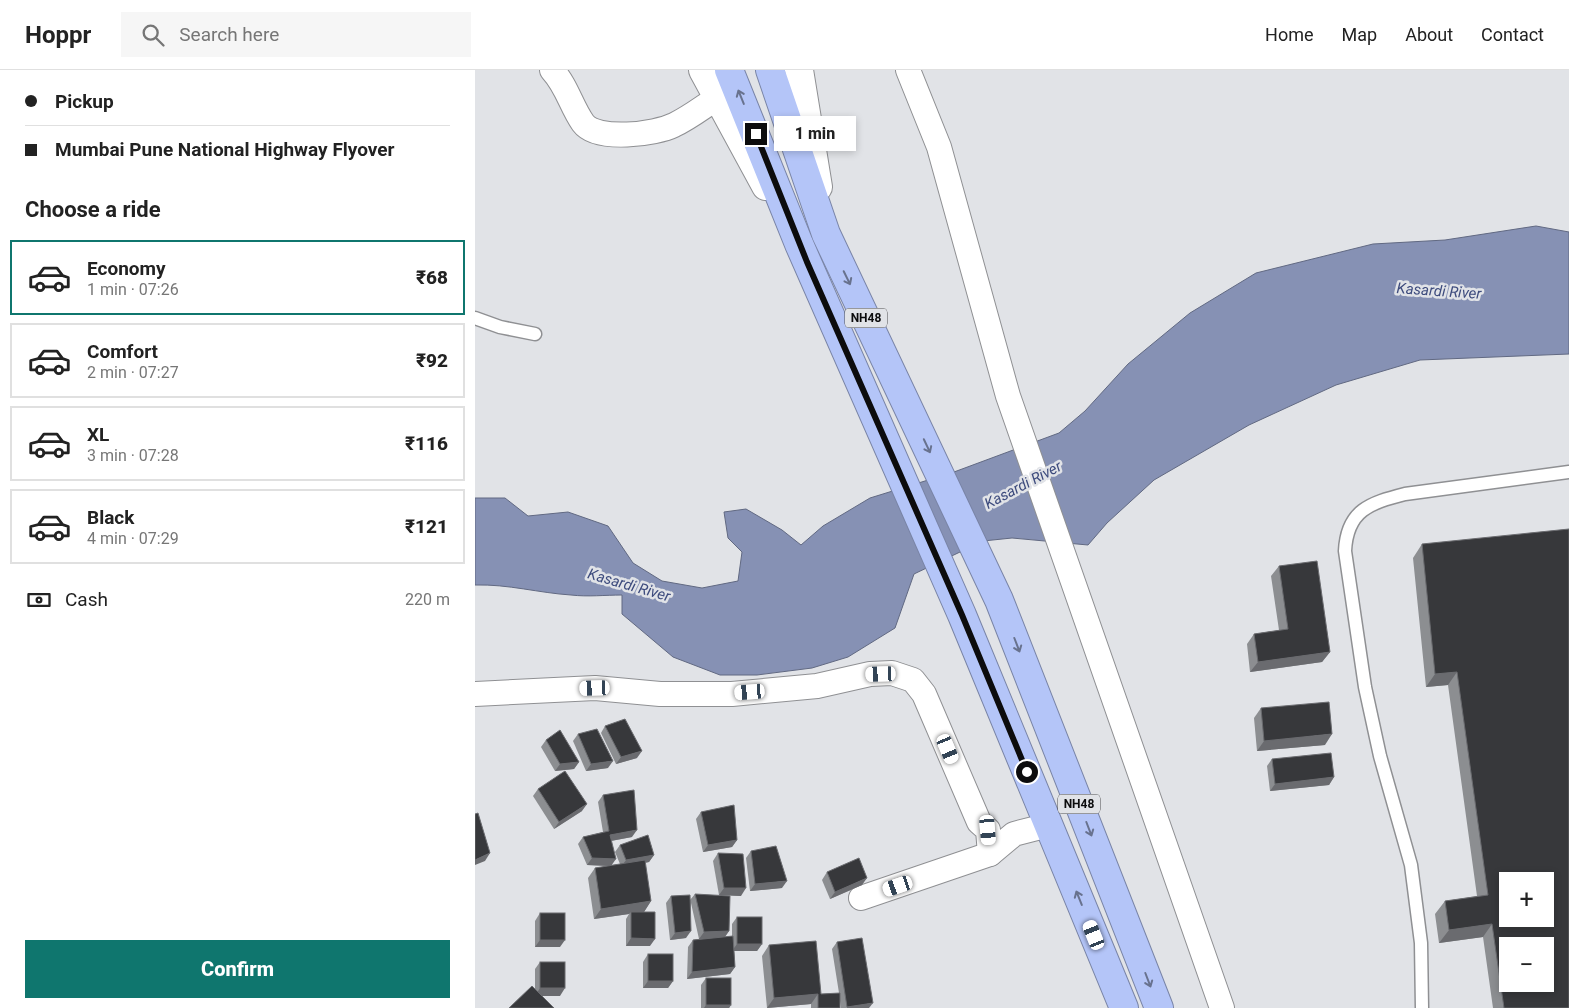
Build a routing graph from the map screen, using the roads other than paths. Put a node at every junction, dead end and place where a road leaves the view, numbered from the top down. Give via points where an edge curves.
1 (553, 70) edge
2 (703, 70) edge
3 (729, 70) edge
4 (771, 70) edge
5 (799, 70) edge
6 (908, 70) edge
7 (717, 98) junction
8 (826, 234) junction
9 (799, 244) junction
10 (475, 318) edge
11 (535, 334) dead end
12 (1569, 472) edge
13 (475, 694) edge
14 (1049, 824) junction
15 (990, 854) junction
16 (861, 898) dead end
17 (1125, 1008) edge
18 (1159, 1008) edge
19 (1222, 1008) edge
20 (1422, 1008) edge

1 - 7 street via 562,80 583,124 595,132 637,134 673,126
2 - 7 main road
9 -> 3 highway, NH48
4 - 8 highway, NH48
5 - 8 main road
6 - 19 street via 939,147 1008,396
7 - 9 main road
8 -> 18 highway, NH48 via 999,600
9 - 14 highway, NH48 via 962,615
10 - 11 lane
12 - 20 lane via 1405,494 1382,500 1360,512 1346,533 1345,551 1365,687 1380,756 1411,865 1421,943
13 - 15 street via 595,688 660,694 731,694 817,686 870,674 892,673 913,680 924,694 979,822 988,830
14 - 15 street via 1014,834
17 -> 14 highway, NH48
15 - 16 street

